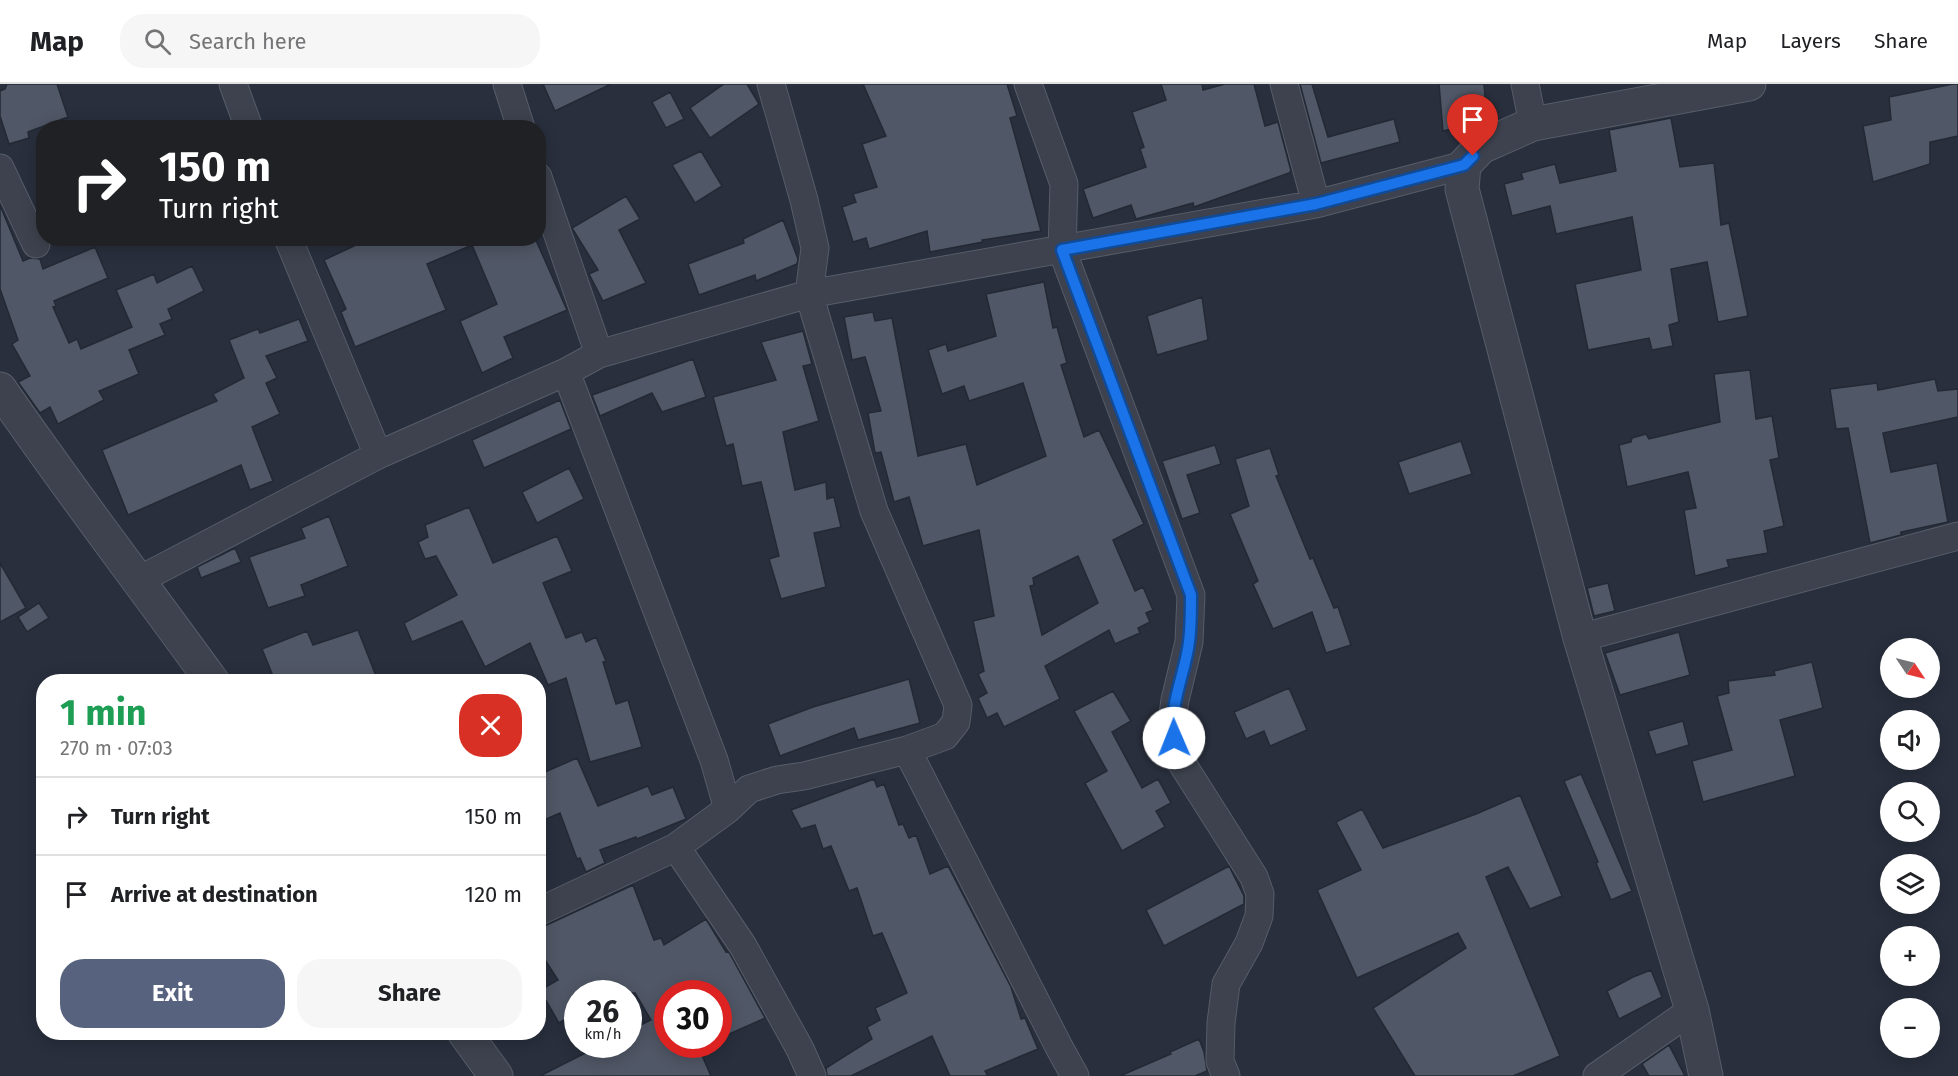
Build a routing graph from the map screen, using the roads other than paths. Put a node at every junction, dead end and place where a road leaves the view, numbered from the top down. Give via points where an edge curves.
1 (233, 84) edge
2 (507, 84) edge
3 (771, 84) edge
4 (1028, 84) edge
5 (1284, 84) edge
6 (1525, 84) edge
7 (1749, 84) edge
8 (246, 120) edge
9 (518, 120) edge
10 (1533, 124) junction
11 (1464, 165) junction
12 (0, 168) edge
13 (546, 200) edge
14 (1316, 204) junction
15 (36, 244) dead end
16 (291, 246) edge
17 (1062, 250) junction
18 (809, 294) junction
19 (599, 354) junction
20 (566, 372) junction
21 (0, 389) edge
22 (378, 455) junction
23 (1958, 536) edge
24 (139, 580) junction
25 (1580, 638) junction
26 (207, 674) edge
27 (907, 750) junction
28 (728, 809) junction
29 (676, 847) junction
30 (546, 908) edge
31 (1692, 1010) junction
32 (470, 1040) edge
33 (496, 1076) edge
34 (812, 1076) edge
35 (1075, 1076) edge
36 (1226, 1076) edge
37 (1597, 1076) edge
38 (1706, 1076) edge

1 - 8 street
2 - 9 street
3 - 18 street via 815,248
4 - 17 street via 1064,184
5 - 14 street
6 - 10 street
7 - 10 street
10 - 11 street via 1481,147
11 - 14 street
11 - 25 street via 1462,189
12 - 15 street
13 - 19 street
14 - 17 street
16 - 22 street
17 - 18 street
17 - 36 street via 1191,595 1189,642 1172,721 1176,754 1254,877 1260,894 1259,916 1249,943 1226,984 1220,1061
18 - 19 street
18 - 27 street via 874,511 958,705 956,722 945,736
19 - 20 street
20 - 22 street
20 - 28 street via 714,760
21 - 24 street
22 - 24 street
23 - 25 street
24 - 26 street
25 - 31 street
27 - 28 street via 749,789
27 - 35 street
28 - 29 street
29 - 30 street
29 - 34 street via 743,946
31 - 37 street
31 - 38 street
32 - 33 street

